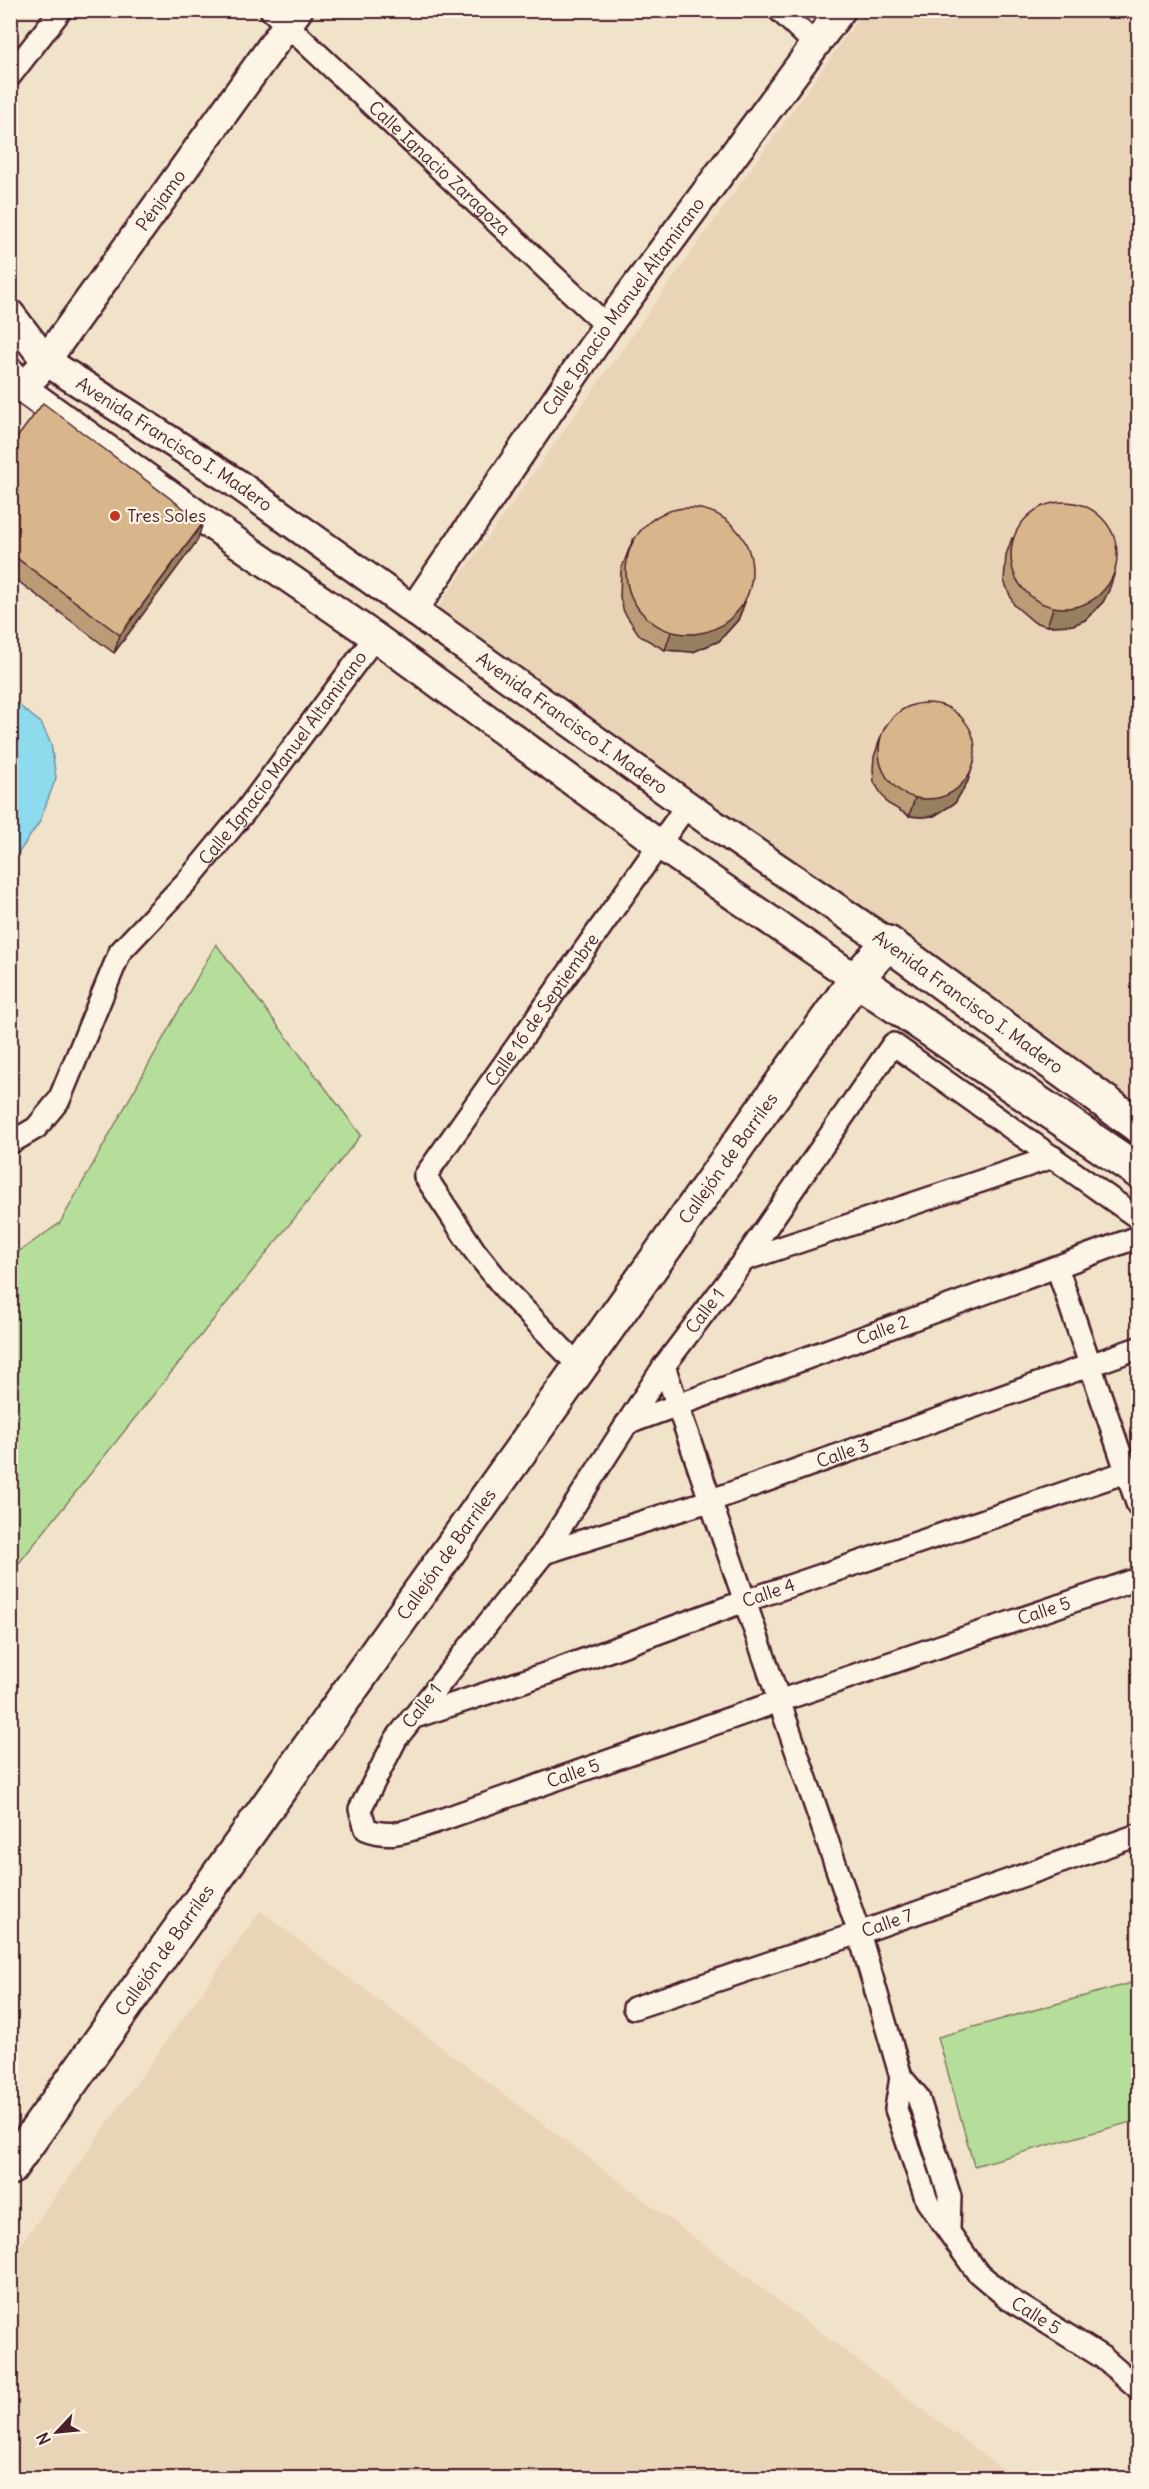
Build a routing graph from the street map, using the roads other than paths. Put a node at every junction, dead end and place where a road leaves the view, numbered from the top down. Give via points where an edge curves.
1 (61, 10) edge
2 (779, 10) edge
3 (841, 10) edge
4 (285, 16) edge
5 (816, 45) junction
6 (10, 76) edge
7 (10, 314) edge
8 (607, 326) junction
9 (46, 361) junction
10 (18, 381) edge
11 (414, 609) junction
12 (375, 637) junction
13 (687, 805) junction
14 (660, 845) junction
15 (888, 943) junction
16 (856, 979) junction
17 (1138, 1126) edge
18 (10, 1143) edge
19 (1053, 1158) junction
20 (1138, 1171) edge
21 (1138, 1218) edge
22 (1138, 1237) edge
23 (744, 1260) junction
24 (1057, 1267) junction
25 (1138, 1348) edge
26 (1090, 1365) junction
27 (664, 1366) junction
28 (580, 1367) junction
29 (679, 1405) junction
30 (626, 1424) junction
31 (1133, 1470) edge
32 (712, 1500) junction
33 (1138, 1506) edge
34 (544, 1553) junction
35 (1138, 1579) edge
36 (745, 1601) junction
37 (779, 1701) junction
38 (412, 1718) junction
39 (366, 1829) joint
40 (1138, 1835) edge
41 (859, 1933) junction
42 (634, 2008) dead end
43 (10, 2168) edge
44 (1138, 2388) edge

1 - 6 street
2 - 5 street
3 - 5 main road, Calle Ignacio Manuel Altamirano
4 - 8 street, Calle Ignacio Zaragoza
4 - 9 main road, Pénjamo
5 - 8 main road, Calle Ignacio Manuel Altamirano
7 - 9 main road, Avenida Francisco I. Madero
8 - 11 main road, Calle Ignacio Manuel Altamirano
9 - 10 main road, Pénjamo
9 - 11 main road, Avenida Francisco I. Madero via 236,483
10 - 12 main road, Avenida Francisco I. Madero via 213,526
11 - 13 main road, Avenida Francisco I. Madero
12 - 14 main road, Avenida Francisco I. Madero
12 - 18 street, Calle Ignacio Manuel Altamirano via 247,809 189,879 120,952 59,1100 36,1128
13 - 14 street, Calle 16 de Septiembre
13 - 15 main road, Avenida Francisco I. Madero
14 - 16 main road, Avenida Francisco I. Madero
14 - 28 street, Calle 16 de Septiembre via 425,1176 509,1294
15 - 16 main road, Callejón de Barriles
15 - 17 main road, Avenida Francisco I. Madero
16 - 20 main road, Avenida Francisco I. Madero
16 - 28 main road, Callejón de Barriles
19 - 21 street, Calle 1
19 - 23 street
19 - 23 street, Calle 1 via 893,1044
22 - 24 street, Calle 2
23 - 27 street, Calle 1
24 - 26 street
24 - 29 street, Calle 2
25 - 26 street, Calle 3
26 - 31 street
26 - 32 street, Calle 3
27 - 29 street, Calle 5
27 - 30 street, Calle 1
28 - 43 main road, Callejón de Barriles
29 - 30 street, Calle 2
29 - 32 street, Calle 5
30 - 34 street, Calle 1
31 - 33 street
31 - 36 street, Calle 4
32 - 34 street, Calle 3
32 - 36 street, Calle 5
34 - 38 street, Calle 1
35 - 37 street, Calle 5
36 - 37 street, Calle 5
36 - 38 street, Calle 4
37 - 39 street, Calle 5 via 404,1832 381,1835
37 - 41 street, Calle 5
38 - 39 street, Calle 1 via 396,1739 360,1809
40 - 41 street, Calle 7
41 - 42 street, Calle 7
41 - 44 street, Calle 5 via 902,2077 918,2097 950,2197 948,2228 977,2272 1009,2299 1102,2357

